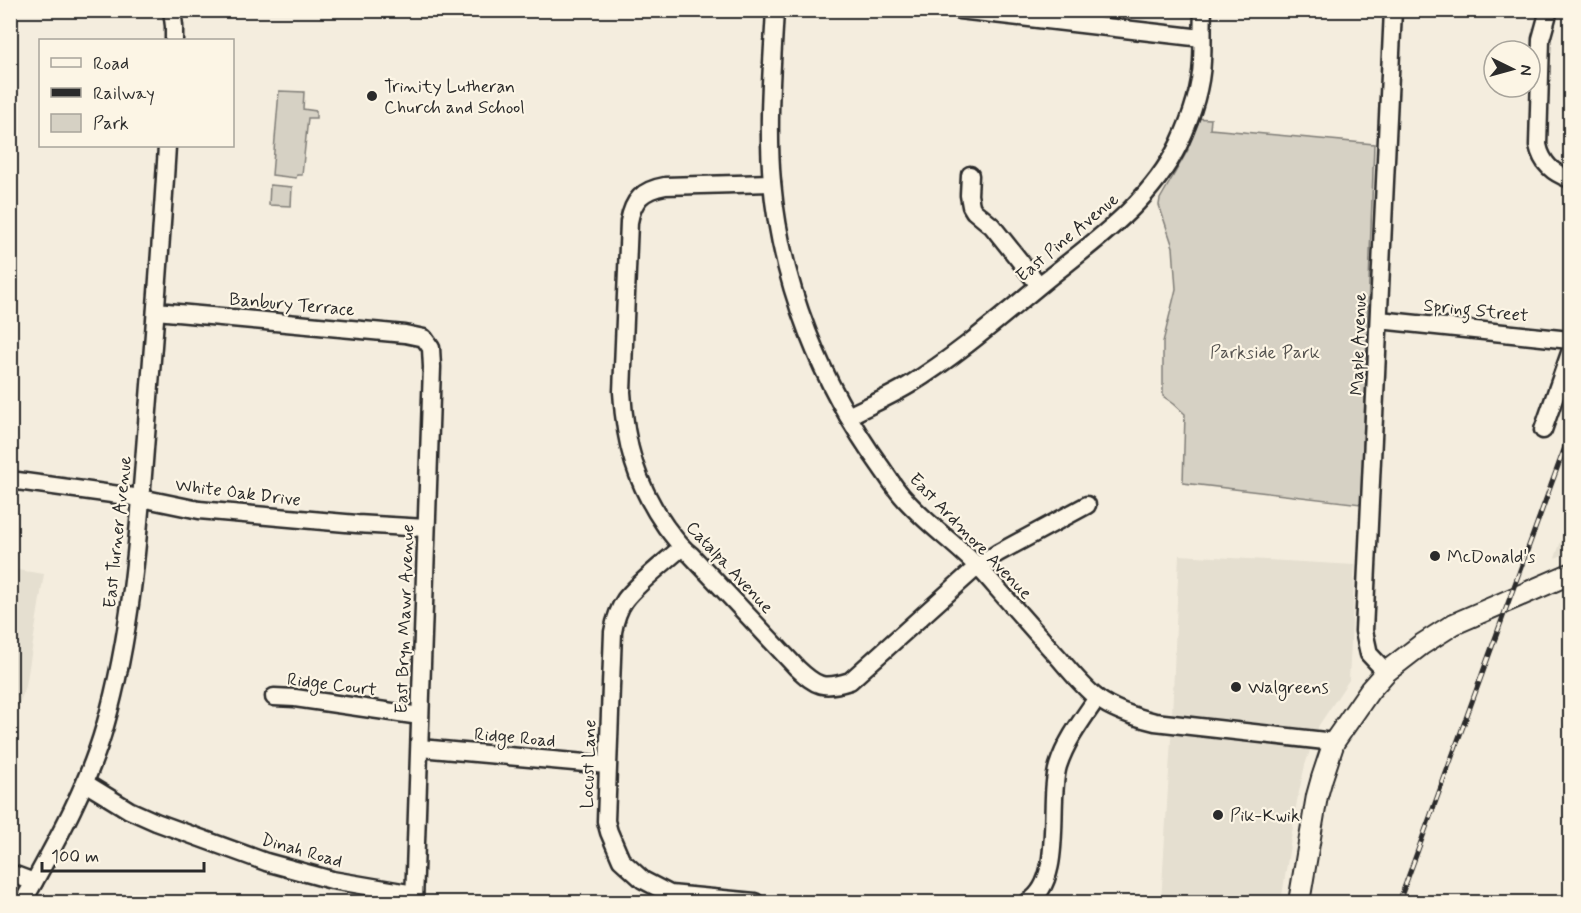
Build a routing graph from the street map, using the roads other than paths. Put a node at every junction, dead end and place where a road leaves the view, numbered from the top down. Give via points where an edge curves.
1 (172, 10) edge
2 (775, 10) edge
3 (959, 10) edge
4 (1203, 10) edge
5 (1393, 10) edge
6 (1549, 10) edge
7 (989, 12) edge
8 (1202, 38) junction
9 (174, 39) edge
10 (167, 147) edge
11 (970, 175) dead end
12 (1570, 180) edge
13 (772, 183) junction
14 (1039, 285) junction
15 (156, 311) junction
16 (1378, 320) junction
17 (424, 338) joint
18 (1570, 340) edge
19 (1570, 353) edge
20 (848, 416) junction
21 (1543, 430) dead end
22 (10, 480) edge
23 (141, 498) junction
24 (1087, 505) dead end
25 (426, 528) junction
26 (681, 548) junction
27 (978, 566) junction
28 (1570, 574) edge
29 (1386, 672) junction
30 (274, 697) dead end
31 (1097, 698) junction
32 (420, 716) junction
33 (1334, 742) junction
34 (420, 748) junction
35 (607, 765) junction
36 (86, 783) junction
37 (10, 873) edge
38 (34, 882) junction
39 (414, 898) edge
40 (669, 898) edge
41 (23, 903) edge
42 (755, 903) edge
43 (1028, 903) edge
44 (1299, 903) edge

1 - 9 street
2 - 13 street, East Ardmore Avenue
3 - 7 street
4 - 8 street, East Pine Avenue
5 - 16 street, Maple Avenue
6 - 12 street via 1541,39 1538,145 1542,159 1551,169
7 - 8 street
8 - 14 street, East Pine Avenue via 1202,62 1192,112 1165,168 1118,222
10 - 15 street, East Turner Avenue
11 - 14 street via 969,195 974,211 992,226
13 - 20 street, East Ardmore Avenue via 783,248 799,306 817,356
13 - 26 street, Catalpa Avenue via 665,186 640,195 631,212 622,392 628,447 638,477
14 - 20 street, East Pine Avenue via 923,376
15 - 17 street, Banbury Terrace
15 - 23 street, East Turner Avenue
16 - 18 street, Spring Street
16 - 29 street, Maple Avenue via 1364,631 1369,654
17 - 25 street, East Bryn Mawr Avenue via 431,348 432,367
19 - 21 street
20 - 27 street, East Ardmore Avenue via 901,495
22 - 23 street, White Oak Drive
23 - 25 street, White Oak Drive via 199,510
23 - 36 street, East Turner Avenue via 120,664 106,725
24 - 27 street, Catalpa Avenue
25 - 32 street, East Bryn Mawr Avenue
26 - 27 street, Catalpa Avenue via 796,668 825,686 850,681
26 - 35 street, Locust Lane via 633,591 616,615
27 - 31 street, East Ardmore Avenue
28 - 29 main road via 1454,624
29 - 33 main road
30 - 32 street, Ridge Court
31 - 33 street, East Ardmore Avenue via 1120,711 1155,722
31 - 43 street via 1070,737 1057,768 1051,862 1044,883
32 - 34 street, East Bryn Mawr Avenue
33 - 44 main road via 1317,796
34 - 35 street, Ridge Road
34 - 39 street, East Bryn Mawr Avenue
35 - 40 street, Locust Lane via 606,821 621,860
36 - 38 street, East Turner Avenue
36 - 39 street, Dinah Road via 156,822 266,862
37 - 38 street
38 - 41 street, East Turner Avenue
40 - 42 street, Locust Lane

